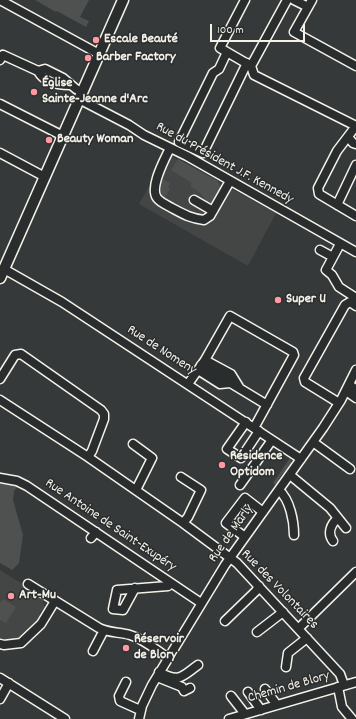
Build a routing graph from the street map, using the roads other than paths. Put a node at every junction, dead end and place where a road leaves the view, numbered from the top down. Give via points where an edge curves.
1 (0, 0) edge
2 (245, 0) edge
3 (287, 0) edge
4 (294, 0) edge
5 (122, 1) edge
6 (310, 4) edge
7 (227, 52) junction
8 (99, 54) junction
9 (0, 60) edge
10 (249, 64) junction
11 (356, 66) edge
12 (81, 95) junction
13 (0, 104) edge
14 (63, 136) junction
15 (348, 137) junction
16 (356, 144) edge
17 (170, 148) junction
18 (0, 153) edge
19 (356, 167) edge
20 (45, 177) junction
21 (353, 180) edge
22 (230, 181) junction
23 (194, 200) dead end
24 (337, 205) junction
25 (213, 211) junction
26 (356, 216) edge
27 (340, 244) junction
28 (320, 250) dead end
29 (356, 252) edge
30 (333, 257) junction
31 (2, 269) edge
32 (356, 298) edge
33 (356, 306) edge
34 (201, 365) junction
35 (356, 370) edge
36 (0, 379) edge
37 (188, 384) junction
38 (240, 389) junction
39 (350, 389) edge
40 (356, 398) edge
41 (0, 400) edge
42 (339, 403) junction
43 (267, 405) junction
44 (246, 422) junction
45 (257, 430) junction
46 (272, 440) junction
47 (313, 442) junction
48 (133, 444) dead end
49 (88, 457) junction
50 (301, 459) junction
51 (350, 469) dead end
52 (290, 475) junction
53 (181, 477) dead end
54 (0, 478) edge
55 (240, 485) dead end
56 (136, 490) junction
57 (279, 490) junction
58 (263, 512) junction
59 (338, 518) junction
60 (183, 523) junction
61 (346, 528) dead end
62 (294, 535) dead end
63 (245, 537) junction
64 (333, 541) dead end
65 (230, 557) junction
66 (356, 572) edge
67 (28, 584) dead end
68 (172, 585) junction
69 (259, 586) junction
70 (135, 588) dead end
71 (56, 601) junction
72 (205, 602) junction
73 (283, 612) junction
74 (225, 621) dead end
75 (176, 626) dead end
76 (299, 628) junction
77 (104, 630) junction
78 (188, 630) junction
79 (257, 632) dead end
80 (307, 638) junction
81 (0, 644) edge
82 (93, 651) dead end
83 (168, 658) junction
84 (198, 665) dead end
85 (286, 667) dead end
86 (158, 674) junction
87 (0, 678) edge
88 (126, 682) dead end
89 (356, 682) edge
90 (9, 683) junction
91 (190, 688) dead end
92 (265, 689) dead end
93 (341, 689) junction
94 (248, 692) dead end
95 (231, 696) dead end
96 (0, 699) edge
97 (277, 705) junction
98 (140, 710) junction
99 (261, 710) junction
100 (245, 714) junction
101 (65, 719) edge
102 (139, 719) edge
103 (229, 719) edge
104 (352, 719) edge

1 - 8 street
2 - 7 street via 220,48
3 - 10 street
4 - 6 street
5 - 8 main road
6 - 11 street via 294,32
7 - 10 street
7 - 10 street via 219,69 213,73 179,142 203,154
8 - 12 main road
9 - 12 street, Rue du Président J.F. Kennedy via 2,55 38,71 41,76 58,85 70,85
10 - 15 street via 254,75 356,126
12 - 14 main road
12 - 17 street, Rue du Président J.F. Kennedy
13 - 14 street
14 - 20 main road
15 - 16 street
15 - 24 street via 337,151 318,188 319,194
17 - 22 street, Rue du Président J.F. Kennedy
17 - 25 street via 154,189 156,197 191,218 204,220
18 - 20 street
19 - 21 street
20 - 31 main road
21 - 24 street
22 - 25 street
22 - 27 street, Rue du Président J.F. Kennedy
23 - 25 street
24 - 26 street
27 - 29 street, Rue du Président J.F. Kennedy
27 - 30 street
28 - 30 street
30 - 32 street via 326,270 339,287
31 - 37 street, Rue de Nomeny via 62,302
33 - 42 street via 350,302 345,305 304,378 305,382
34 - 37 street
34 - 38 street via 220,384 230,383
34 - 38 street via 231,374
34 - 43 street via 230,316 293,352 294,355
35 - 39 street, Rue de Marly
36 - 49 street via 15,355 21,354 101,410 104,419
37 - 44 street, Rue de Nomeny
38 - 43 street via 240,394 245,397 250,395
39 - 40 street
39 - 42 street, Rue de Marly
41 - 49 street, Rue des Volontaires
42 - 47 street, Rue de Marly
43 - 45 street
44 - 45 street, Rue de Nomeny
44 - 45 street via 227,449 240,458
45 - 46 street, Rue de Nomeny
46 - 50 street, Rue de Nomeny
46 - 55 street
47 - 50 street, Rue de Marly
47 - 51 street
48 - 56 street via 152,458
49 - 56 street, Rue des Volontaires
50 - 52 street, Rue de Marly
52 - 57 street, Rue de Marly
52 - 59 street via 330,508
53 - 60 street via 201,490
54 - 68 street, Rue Antoine de Saint-Exupéry via 24,484 94,535
56 - 60 street, Rue des Volontaires
57 - 58 street, Rue de Marly
57 - 62 street via 285,495
58 - 63 street, Rue de Marly
58 - 63 street via 245,498 226,523
59 - 61 street
59 - 64 street via 331,525 330,535
60 - 65 street, Rue des Volontaires
63 - 65 street, Rue de Marly
65 - 69 street, Rue des Volontaires
65 - 72 street, Rue de Marly
66 - 76 street
67 - 71 street
68 - 70 street
68 - 72 street, Rue Antoine de Saint-Exupéry
69 - 73 street, Rue des Volontaires
69 - 74 street
71 - 77 street
71 - 81 street via 41,624 21,643
72 - 78 street, Rue de Marly
73 - 76 street, Rue des Volontaires
73 - 79 street
75 - 78 street
76 - 80 street, Rue des Volontaires
77 - 82 street
77 - 83 street via 136,638
78 - 83 street, Rue de Marly
80 - 85 street via 288,653
80 - 93 street, Rue des Volontaires via 340,674
83 - 86 street, Rue de Marly
84 - 86 street via 179,678
86 - 91 street via 182,687 184,691
86 - 98 street, Rue de Marly
87 - 90 street
88 - 98 street via 120,701
89 - 93 street, Chemin de Blory
90 - 96 street
90 - 101 street
92 - 97 street
93 - 97 street, Chemin de Blory
93 - 104 street, Rue des Volontaires via 343,709
94 - 99 street
95 - 100 street
97 - 99 street, Chemin de Blory
98 - 102 street, Rue de Marly
99 - 100 street, Chemin de Blory
100 - 103 street, Chemin de Blory

